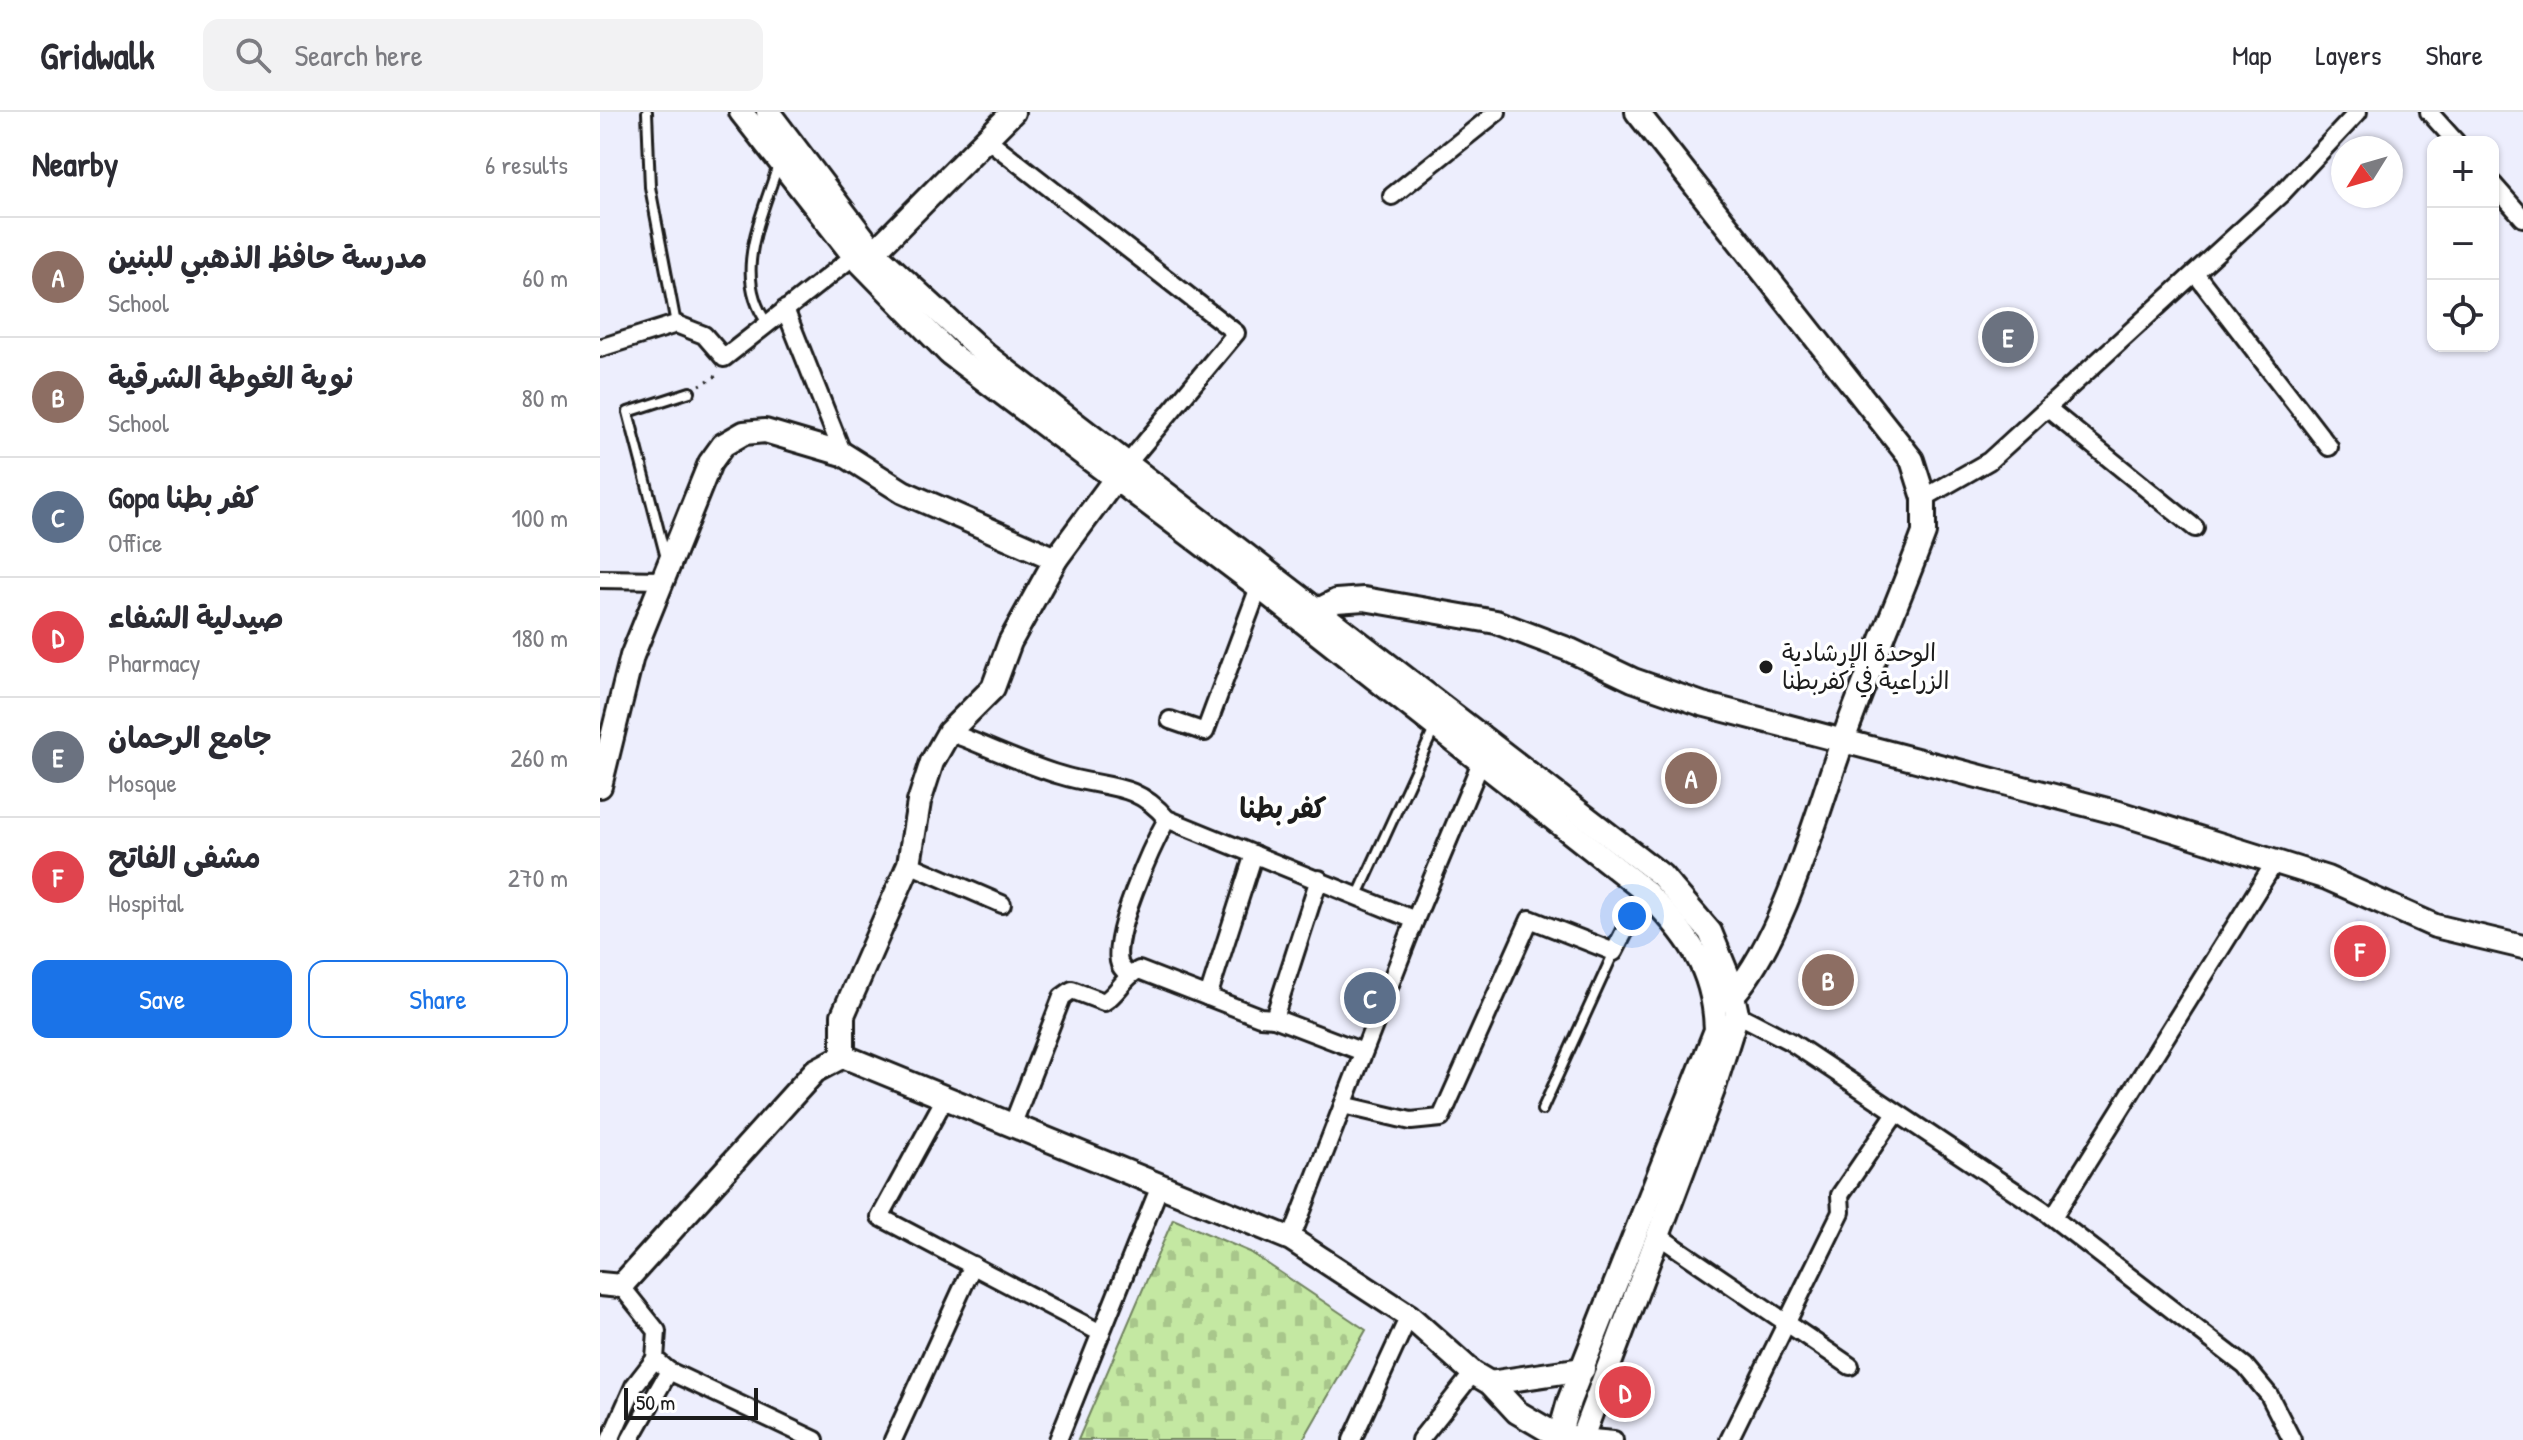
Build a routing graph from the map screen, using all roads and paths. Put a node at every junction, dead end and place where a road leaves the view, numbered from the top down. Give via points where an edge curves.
1 (647, 112) edge
2 (741, 112) edge
3 (768, 112) edge
4 (1013, 112) edge
5 (1497, 112) edge
6 (1637, 112) edge
7 (2358, 112) edge
8 (2429, 112) edge
9 (2451, 136) edge
10 (987, 139) junction
11 (779, 161) junction
12 (2499, 191) edge
13 (1392, 196) dead end
14 (2523, 218) edge
15 (864, 254) junction
16 (2195, 273) junction
17 (785, 309) junction
18 (676, 324) junction
19 (768, 324) junction
20 (600, 348) edge
21 (724, 358) junction
22 (690, 392) joint
23 (2047, 408) junction
24 (2329, 447) dead end
25 (843, 454) junction
26 (1121, 471) junction
27 (1924, 498) junction
28 (2195, 528) dead end
29 (1056, 559) junction
30 (665, 573) junction
31 (600, 579) edge
32 (1259, 587) junction
33 (1320, 609) junction
34 (1170, 720) dead end
35 (1436, 726) junction
36 (949, 732) junction
37 (1842, 742) junction
38 (1481, 762) junction
39 (600, 786) edge
40 (1167, 819) junction
41 (1254, 854) junction
42 (2275, 862) junction
43 (909, 864) junction
44 (1319, 879) junction
45 (1645, 891) junction
46 (1358, 895) junction
47 (1002, 904) dead end
48 (1415, 920) junction
49 (2523, 947) edge
50 (1614, 952) junction
51 (1128, 975) junction
52 (1208, 997) junction
53 (1735, 1004) junction
54 (1274, 1018) junction
55 (1363, 1052) junction
56 (843, 1056) junction
57 (945, 1098) junction
58 (1343, 1105) junction
59 (1542, 1110) dead end
60 (1896, 1113) junction
61 (1012, 1126) junction
62 (1160, 1186) junction
63 (2053, 1217) junction
64 (1656, 1234) junction
65 (1291, 1239) junction
66 (973, 1265) junction
67 (610, 1285) edge
68 (1409, 1316) junction
69 (1788, 1324) junction
70 (1101, 1333) junction
71 (655, 1359) junction
72 (1850, 1366) dead end
73 (1583, 1369) junction
74 (669, 1371) junction
75 (1482, 1378) junction
76 (1570, 1438) edge
77 (610, 1440) edge
78 (630, 1440) edge
79 (815, 1440) edge
80 (893, 1440) edge
81 (1058, 1440) edge
82 (1352, 1440) edge
83 (1420, 1440) edge
84 (1614, 1440) edge
85 (1729, 1440) edge
86 (2292, 1440) edge

1 - 18 lane via 650,187
2 - 11 street
3 - 15 street
4 - 10 street
5 - 13 street
6 - 27 street via 1912,460
7 - 16 street via 2282,193
8 - 9 street
10 - 15 street
10 - 26 street via 1236,333
11 - 15 street
11 - 19 lane via 748,267 754,306
12 - 14 street
15 - 17 street
15 - 26 street
16 - 23 street
16 - 24 street
17 - 19 street
17 - 25 street
18 - 20 street
18 - 21 street via 704,335
19 - 21 street
21 - 22 path via 724,371
22 - 30 lane via 628,412
23 - 27 street via 1989,461
23 - 28 street
25 - 29 street via 903,492
25 - 30 street via 765,431 744,433 723,445 710,463
26 - 29 street
26 - 32 street
26 - 33 street
27 - 37 street via 1924,533
29 - 36 street via 1010,642 993,688
30 - 31 street
30 - 39 street via 632,656
32 - 34 street via 1205,732
32 - 35 street
33 - 37 street via 1336,601 1364,599 1496,622 1702,704
33 - 53 street via 1661,875 1710,932
35 - 38 street
35 - 46 lane
36 - 40 street via 1062,776 1150,799
36 - 43 street via 919,802
37 - 42 street via 2119,813
37 - 53 street via 1809,840 1756,969
38 - 45 street
38 - 48 street
40 - 41 street
40 - 51 street via 1119,941 1119,964
41 - 44 street
41 - 52 street
42 - 49 street via 2327,878 2435,926
42 - 63 street
43 - 47 street
43 - 56 street via 843,1015
44 - 46 street
44 - 54 street
45 - 50 street
45 - 73 street via 1695,949 1710,983 1716,1030
46 - 48 street
48 - 55 street
50 - 58 street via 1530,919 1441,1118 1411,1121
50 - 59 lane
51 - 52 street via 1139,970
51 - 61 street via 1115,996 1104,1002 1072,990 1062,997
52 - 54 street
53 - 60 street
53 - 64 street via 1713,1090
54 - 55 street
55 - 58 street
56 - 57 street
56 - 67 street via 815,1071
57 - 61 street
57 - 66 street via 880,1217
58 - 65 street
60 - 63 street
60 - 69 street via 1840,1195 1841,1212
61 - 62 street
62 - 65 street
62 - 70 street
63 - 86 street via 2245,1366 2269,1395
64 - 69 street
64 - 76 street
65 - 68 street
66 - 70 street
66 - 80 street
67 - 71 street via 657,1331
68 - 75 street
68 - 82 street
69 - 72 street
69 - 85 street
70 - 81 street
71 - 74 street
71 - 77 street via 634,1386
73 - 75 street
73 - 76 street
74 - 78 street
74 - 79 street
75 - 76 street via 1517,1412
75 - 83 street
76 - 84 street

